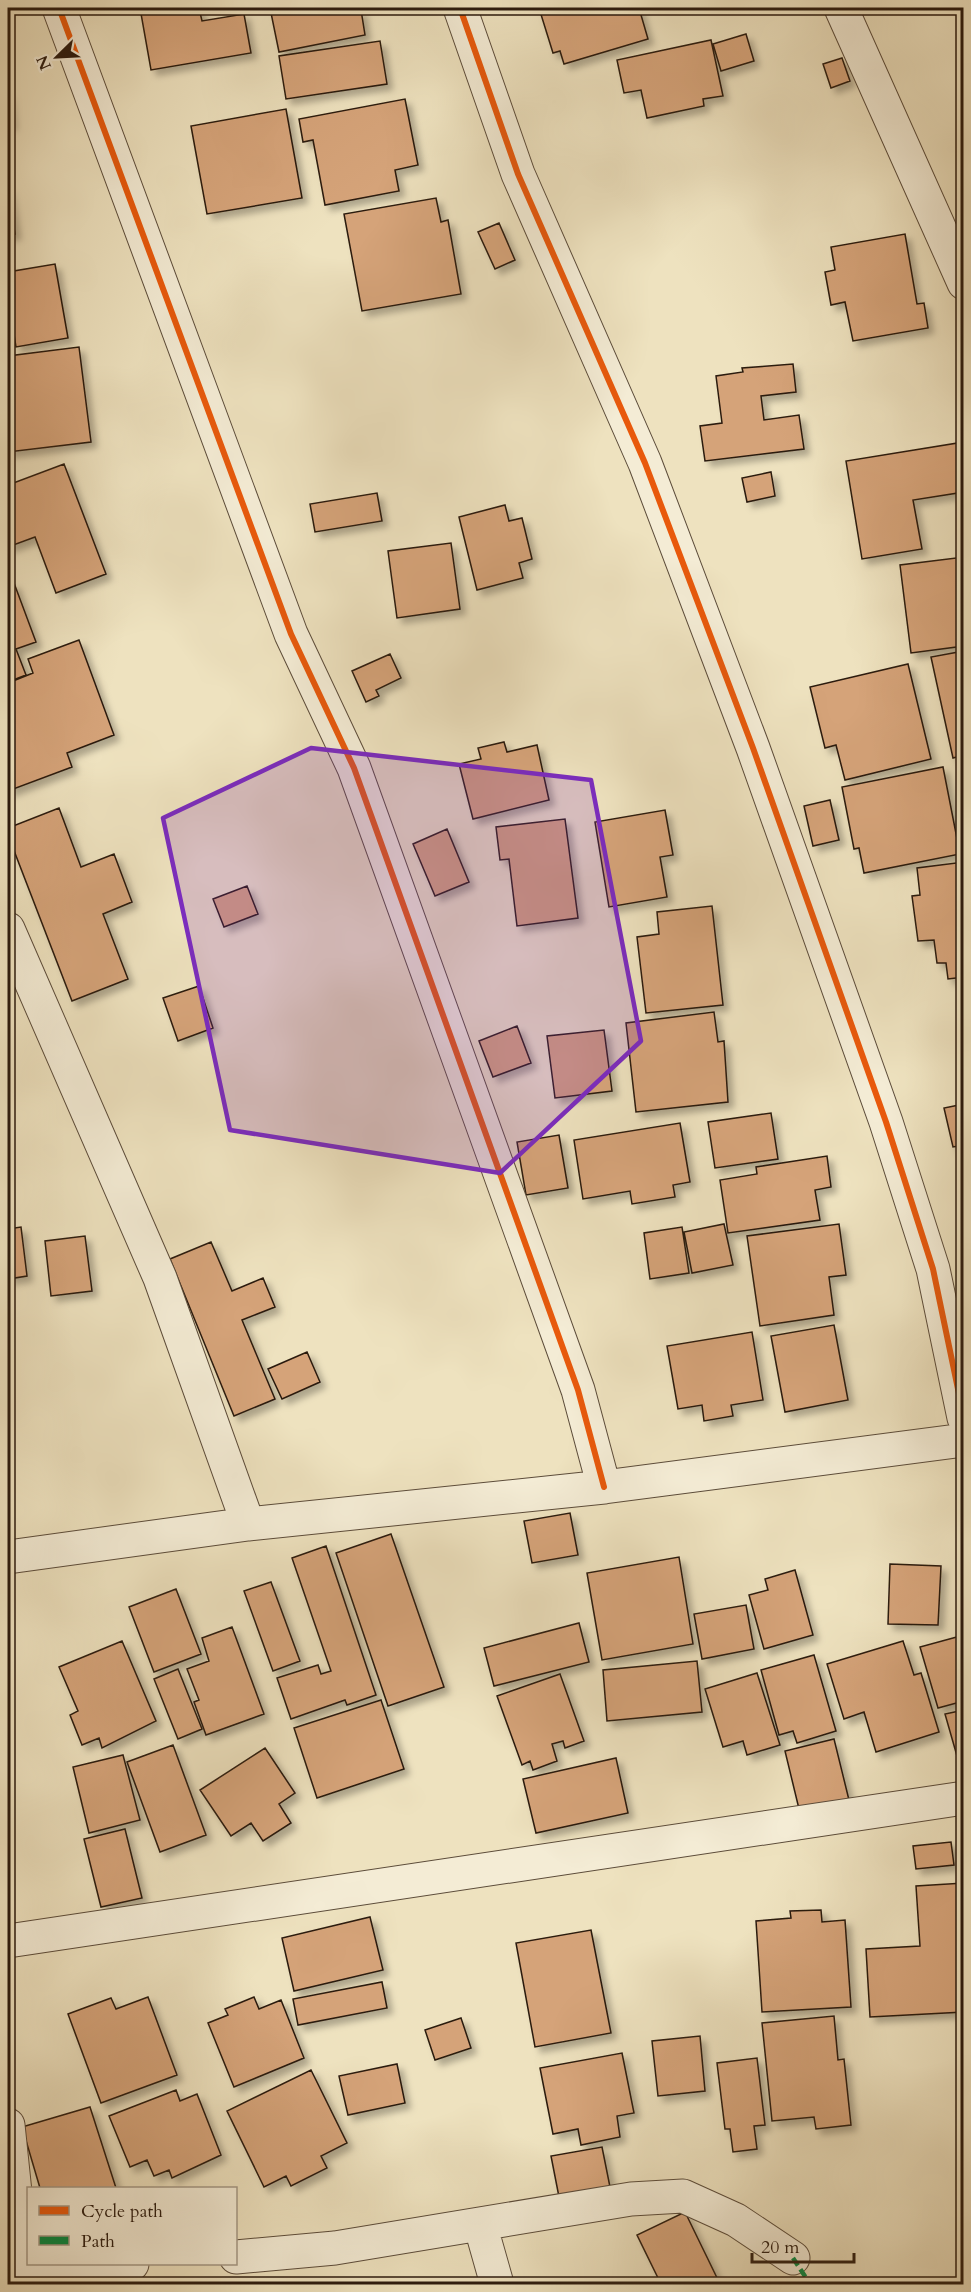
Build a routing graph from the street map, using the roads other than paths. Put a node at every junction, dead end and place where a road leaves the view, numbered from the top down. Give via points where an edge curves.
1 (59, 8) edge
2 (460, 8) edge
3 (841, 8) edge
4 (963, 283) edge
5 (8, 929) edge
6 (963, 1418) edge
7 (963, 1440) edge
8 (604, 1487) junction
9 (248, 1524) junction
10 (8, 1557) edge
11 (963, 1798) edge
12 (8, 1941) edge
13 (8, 2124) edge
14 (480, 2224) junction
15 (237, 2257) edge
16 (793, 2258) dead end
17 (112, 2265) edge
18 (15, 2270) edge
19 (497, 2284) edge

1 - 8 street via 291,634 354,768 578,1390
2 - 6 street via 519,174 645,463 761,770 886,1122 933,1269
3 - 4 street
5 - 9 street via 160,1278
7 - 8 street
8 - 9 street
9 - 10 street
11 - 12 street
13 - 18 street
14 - 15 street via 335,2248
14 - 16 street via 631,2199 683,2196 736,2220
14 - 19 street
17 - 18 street

